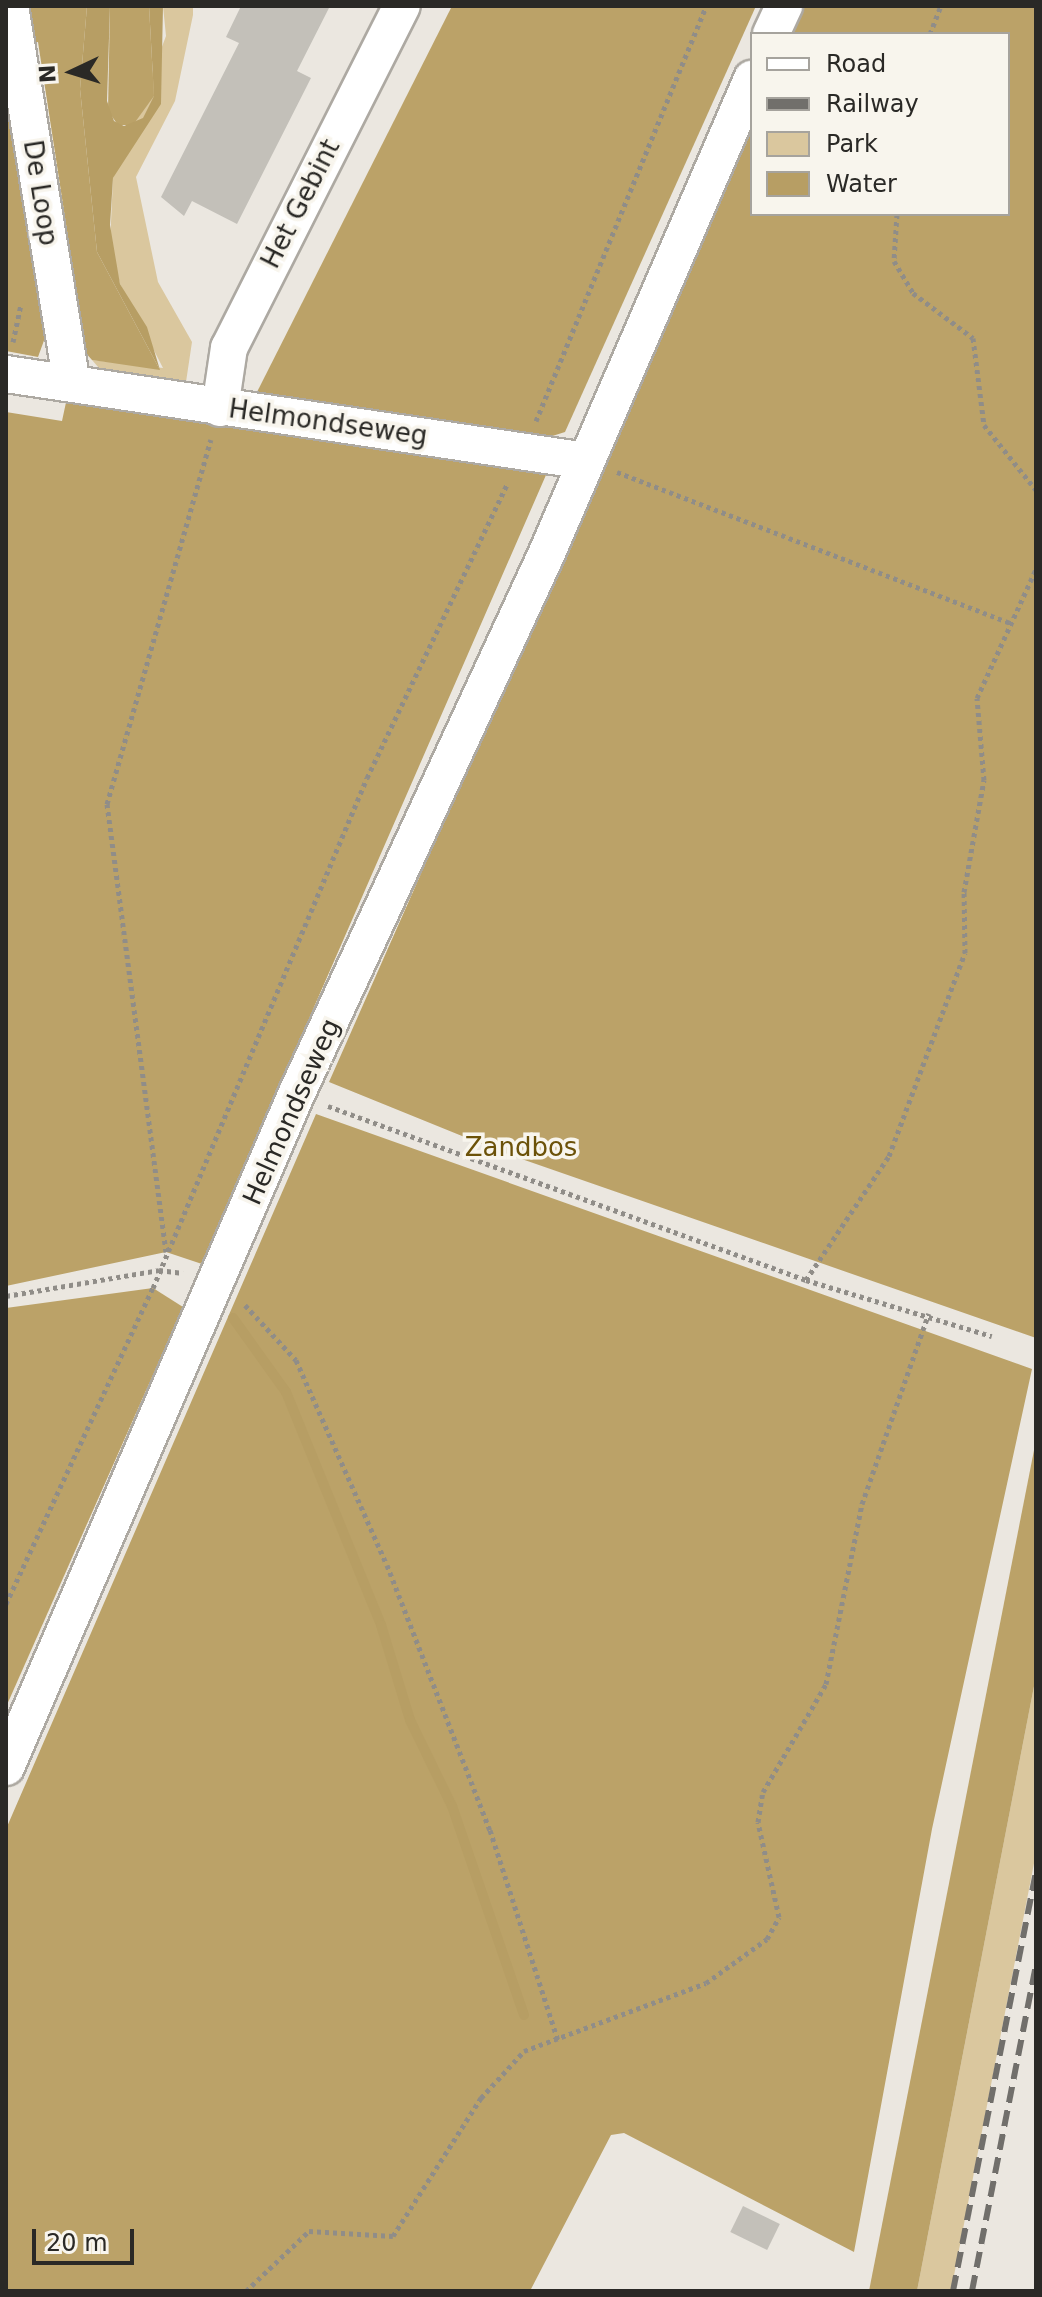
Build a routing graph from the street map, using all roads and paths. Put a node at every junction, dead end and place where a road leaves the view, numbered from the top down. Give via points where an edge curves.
1 (10, 6) edge
2 (402, 6) edge
3 (706, 6) edge
4 (784, 6) edge
5 (941, 6) edge
6 (772, 32) edge
7 (931, 32) edge
8 (750, 84) edge
9 (897, 216) edge
10 (23, 294) dead end
11 (6, 374) edge
12 (71, 380) junction
13 (220, 408) junction
14 (523, 452) junction
15 (586, 461) junction
16 (1036, 490) edge
17 (1036, 569) edge
18 (1011, 623) junction
19 (296, 1095) junction
20 (166, 1252) junction
21 (159, 1270) junction
22 (220, 1278) junction
23 (806, 1280) junction
24 (6, 1296) edge
25 (929, 1313) junction
26 (992, 1336) dead end
27 (6, 1604) edge
28 (6, 1767) edge
29 (558, 2041) junction
30 (246, 2291) edge

1 - 12 street, De Loop
2 - 13 street, Het Gebint via 229,348
3 - 14 path
4 - 6 street
5 - 7 path
8 - 15 street, Helmondseweg
9 - 16 path via 894,261 913,293 973,338 984,425
10 - 11 path
11 - 12 street, Helmondseweg
12 - 13 street, Helmondseweg
13 - 14 street, Helmondseweg
13 - 20 path via 107,804
14 - 15 street, Helmondseweg
14 - 20 path via 367,778
15 - 18 path
15 - 19 street, Helmondseweg
17 - 18 path
18 - 23 path via 977,698 984,780 964,892 965,953 889,1156
19 - 22 street, Helmondseweg
19 - 23 path
20 - 21 path
21 - 22 path
21 - 24 path
21 - 27 path
22 - 28 street, Helmondseweg
22 - 29 path via 296,1360 381,1552 490,1830
23 - 25 path
25 - 26 path
25 - 29 path via 862,1504 826,1684 763,1792 758,1822 779,1917 767,1939 706,1983
29 - 30 path via 524,2051 481,2098 393,2236 309,2231

